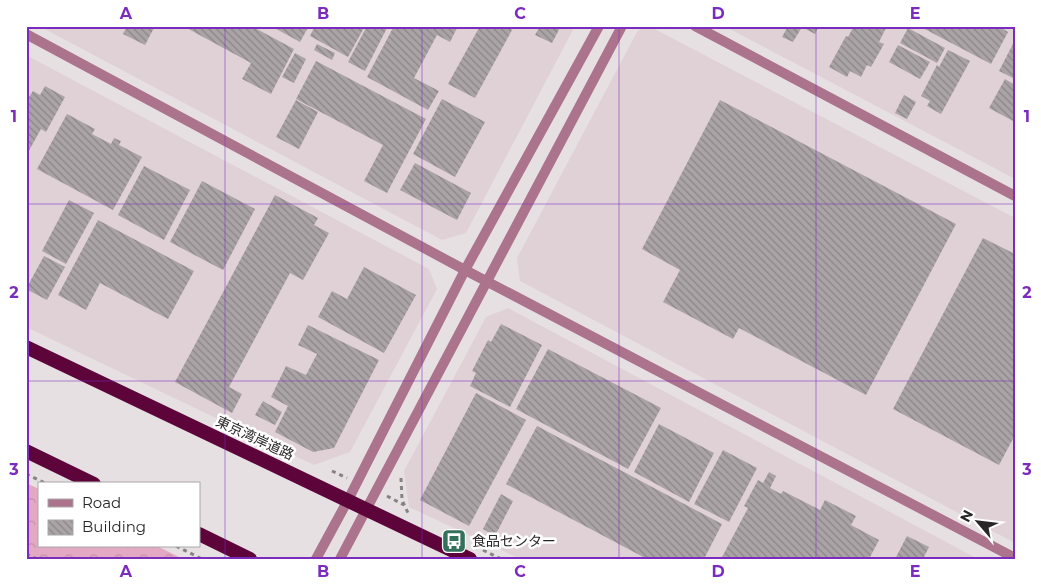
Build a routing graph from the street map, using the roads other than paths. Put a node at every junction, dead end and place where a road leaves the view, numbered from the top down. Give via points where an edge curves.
1 (599, 26) edge
2 (622, 26) edge
3 (695, 26) edge
4 (26, 34) edge
5 (1015, 196) edge
6 (465, 270) junction
7 (486, 281) junction
8 (26, 348) edge
9 (26, 451) edge
10 (90, 482) edge
11 (348, 500) junction
12 (365, 508) junction
13 (200, 534) edge
14 (473, 553) edge
15 (1015, 558) edge
16 (250, 559) edge
17 (316, 559) edge
18 (340, 559) edge

1 - 6 street
2 - 7 street
3 - 5 street
4 - 6 street
6 - 7 street
6 - 11 street
7 - 12 street
7 - 15 street
8 - 11 highway, 東京湾岸道路
9 - 10 highway
11 - 12 highway, 東京湾岸道路
11 - 17 street
12 - 14 highway, 東京湾岸道路
12 - 18 street
13 - 16 highway

